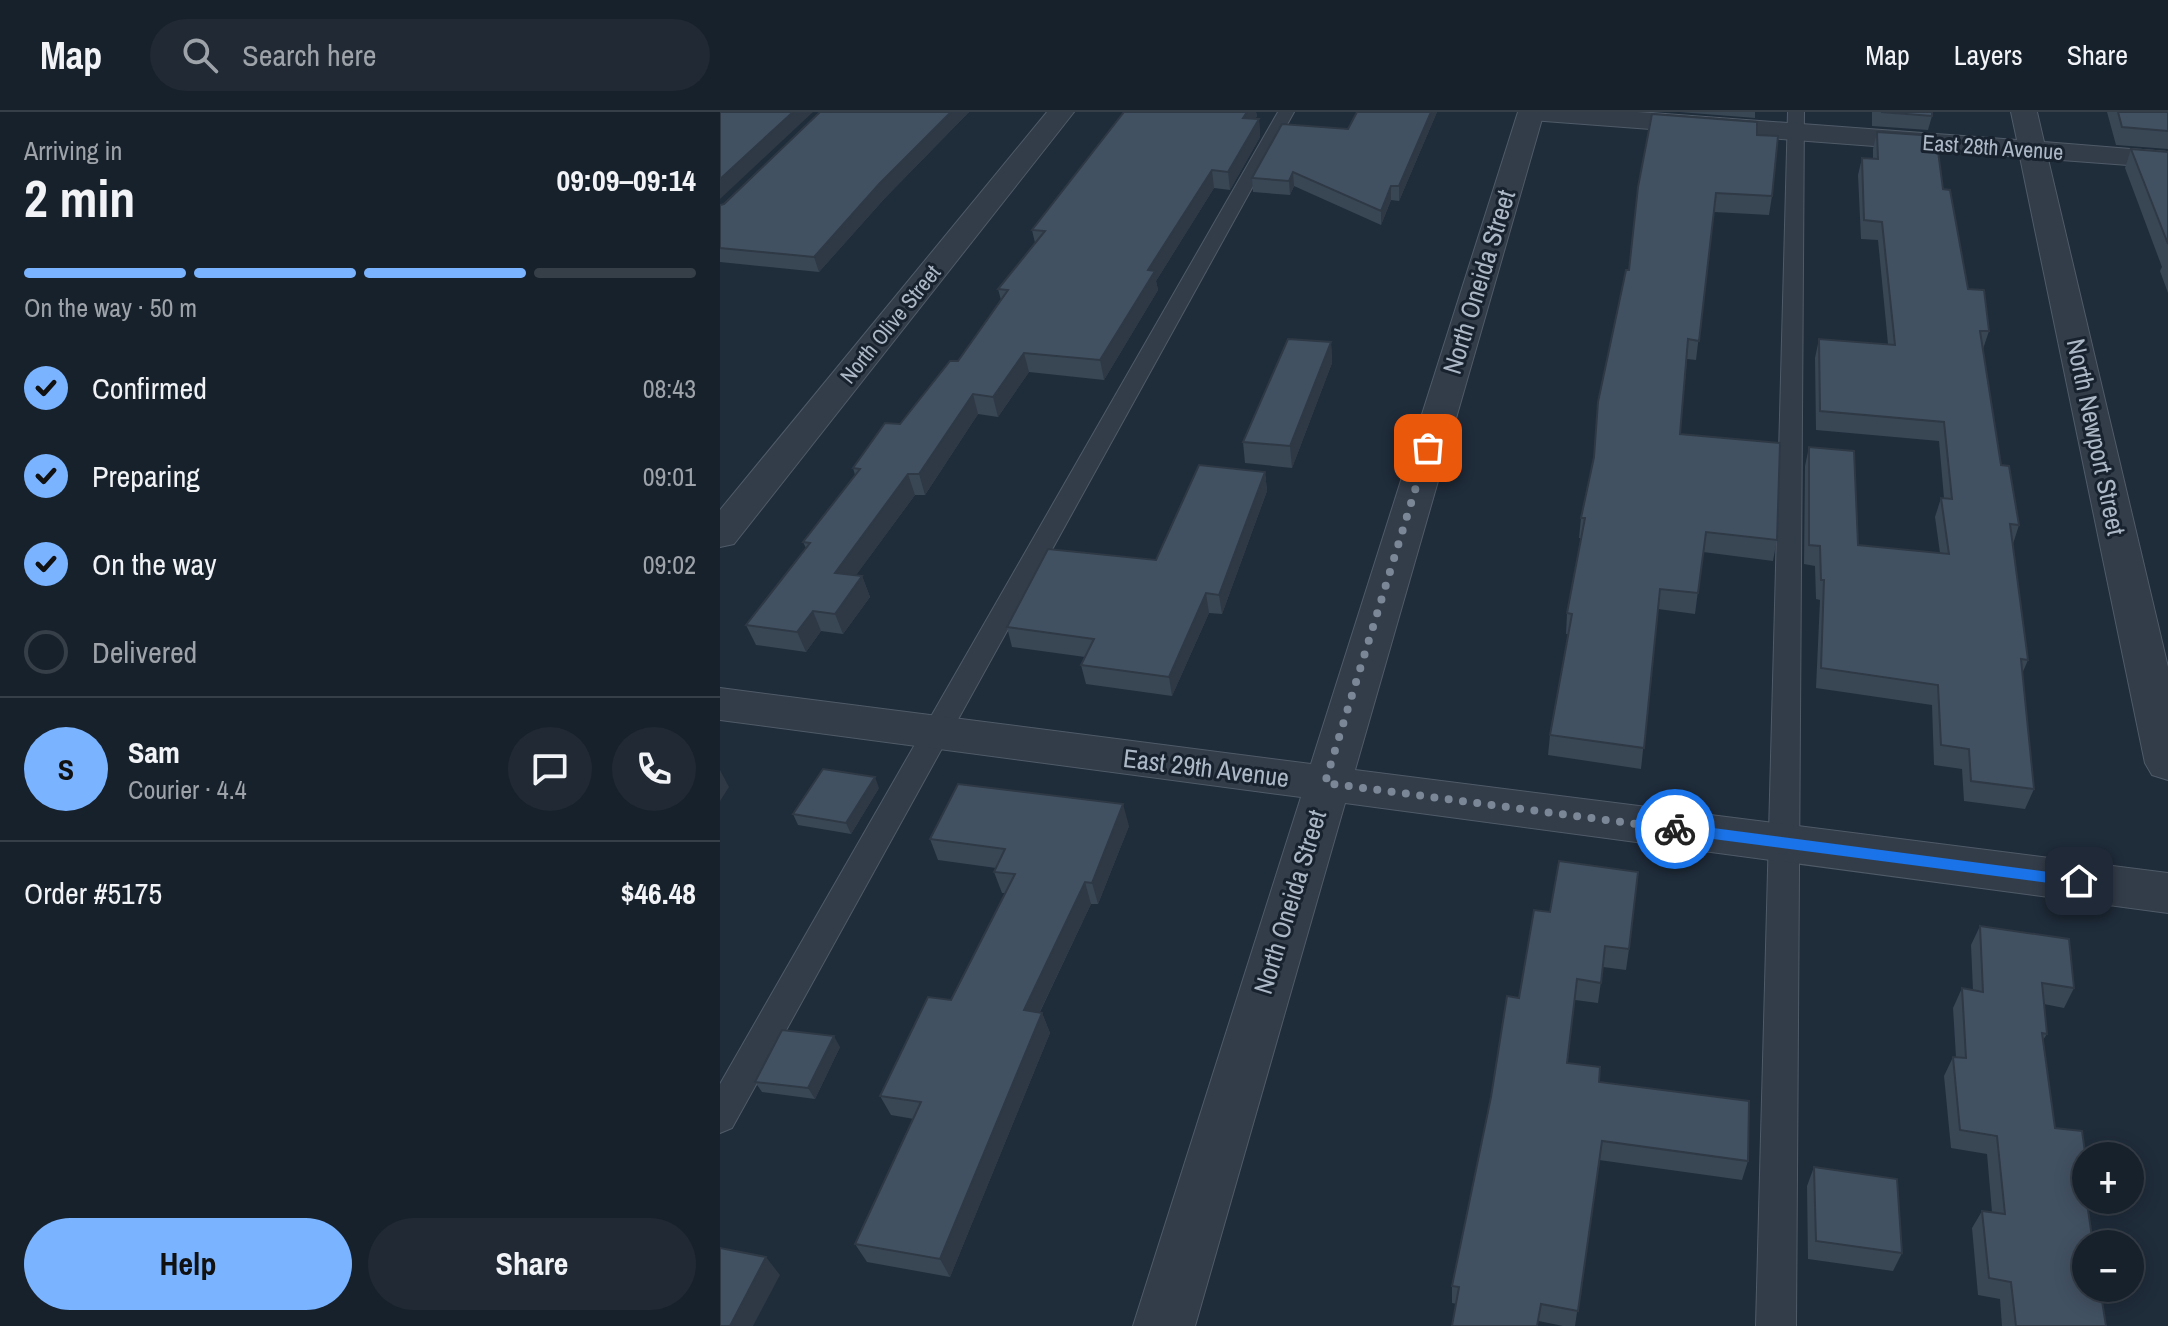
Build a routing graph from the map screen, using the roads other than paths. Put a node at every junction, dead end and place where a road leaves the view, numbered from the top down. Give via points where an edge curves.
1 (1061, 112) edge
2 (1286, 112) edge
3 (1531, 112) edge
4 (2024, 112) edge
5 (1796, 122) edge
6 (2033, 150) junction
7 (2168, 160) edge
8 (720, 535) edge
9 (720, 704) edge
10 (939, 733) junction
11 (2168, 763) edge
12 (1325, 783) junction
13 (1784, 843) junction
14 (2168, 893) edge
15 (720, 1117) edge
16 (1164, 1326) edge
17 (1776, 1326) edge

1 - 8 street, North Olive Street
2 - 10 lane
3 - 5 street, East 28th Avenue
3 - 12 street, North Oneida Street
4 - 6 street, North Newport Street
5 - 6 street, East 28th Avenue
5 - 13 lane
6 - 7 street, East 28th Avenue
6 - 11 street, North Newport Street
9 - 10 street, East 29th Avenue
10 - 12 street, East 29th Avenue
10 - 15 lane
12 - 13 street, East 29th Avenue
12 - 16 street, North Oneida Street
13 - 14 street, East 29th Avenue
13 - 17 lane

